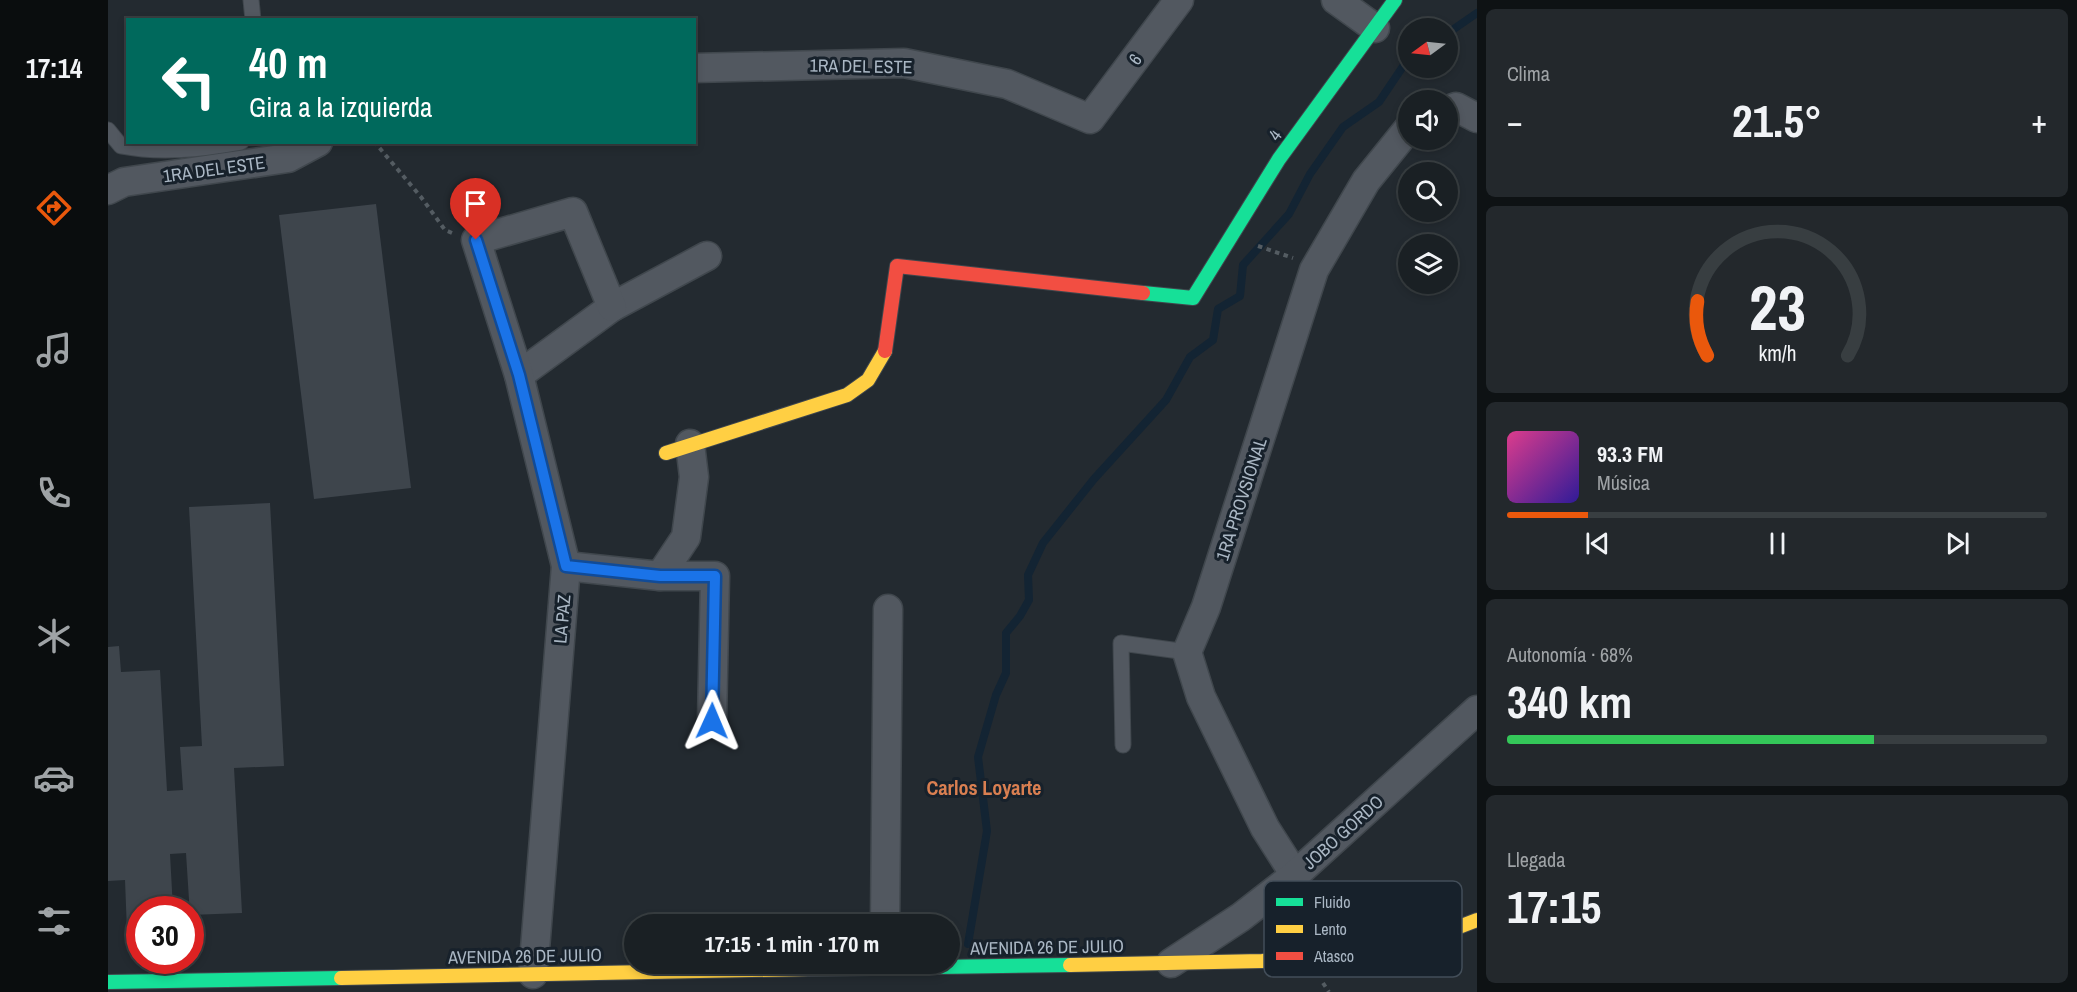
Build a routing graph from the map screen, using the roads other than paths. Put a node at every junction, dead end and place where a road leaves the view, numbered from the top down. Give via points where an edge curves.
1 (251, 0) edge
2 (1179, 0) edge
3 (1336, 0) edge
4 (1395, 0) edge
5 (253, 18) edge
6 (1375, 28) junction
7 (696, 68) edge
8 (1458, 108) edge
9 (1477, 118) edge
10 (1090, 119) joint
11 (108, 130) edge
12 (1398, 141) edge
13 (230, 144) edge
14 (314, 144) edge
15 (108, 190) edge
16 (707, 256) dead end
17 (612, 308) junction
18 (519, 375) junction
19 (678, 448) joint
20 (566, 566) junction
21 (660, 576) junction
22 (888, 609) dead end
23 (1187, 652) junction
24 (1477, 710) edge
25 (712, 721) dead end
26 (1123, 745) dead end
27 (1295, 875) junction
28 (1287, 881) edge
29 (1264, 899) edge
30 (885, 914) edge
31 (1477, 920) edge
32 (1462, 926) edge
33 (1264, 960) edge
34 (1171, 963) junction
35 (960, 964) edge
36 (624, 972) edge
37 (533, 974) junction
38 (313, 977) junction
39 (108, 982) edge
40 (313, 992) edge

1 - 5 lane
2 - 10 street, 6
3 - 6 street
4 - 6 main road, 4
6 - 19 main road, 4 via 1279,159 1193,298 897,266 885,352 868,380 847,395
7 - 10 street, 1RA DEL ESTE via 904,63 1007,84
8 - 9 street
11 - 13 lane via 121,147 140,150 196,150
12 - 23 street, 1RA PROVSIONAL via 1366,181 1314,270 1206,607
14 - 15 street, 1RA DEL ESTE via 288,158 124,182
16 - 17 street
17 - 18 street
17 - 18 street, LA PAZ via 573,212 476,240
18 - 20 street, LA PAZ
19 - 21 street via 694,477 686,537
20 - 21 street
20 - 37 street, LA PAZ
21 - 25 street via 715,576
22 - 30 street
23 - 26 lane via 1121,643
23 - 27 street via 1205,707 1265,828
24 - 27 street, JOBO GORDO
27 - 28 street, JOBO GORDO
29 - 34 street, JOBO GORDO
31 - 32 main road, AVENIDA 26 DE JULIO
33 - 34 main road, AVENIDA 26 DE JULIO
34 - 35 main road, AVENIDA 26 DE JULIO
36 - 37 main road, AVENIDA 26 DE JULIO
37 - 38 main road, AVENIDA 26 DE JULIO
38 - 39 main road, AVENIDA 26 DE JULIO
38 - 40 main road

